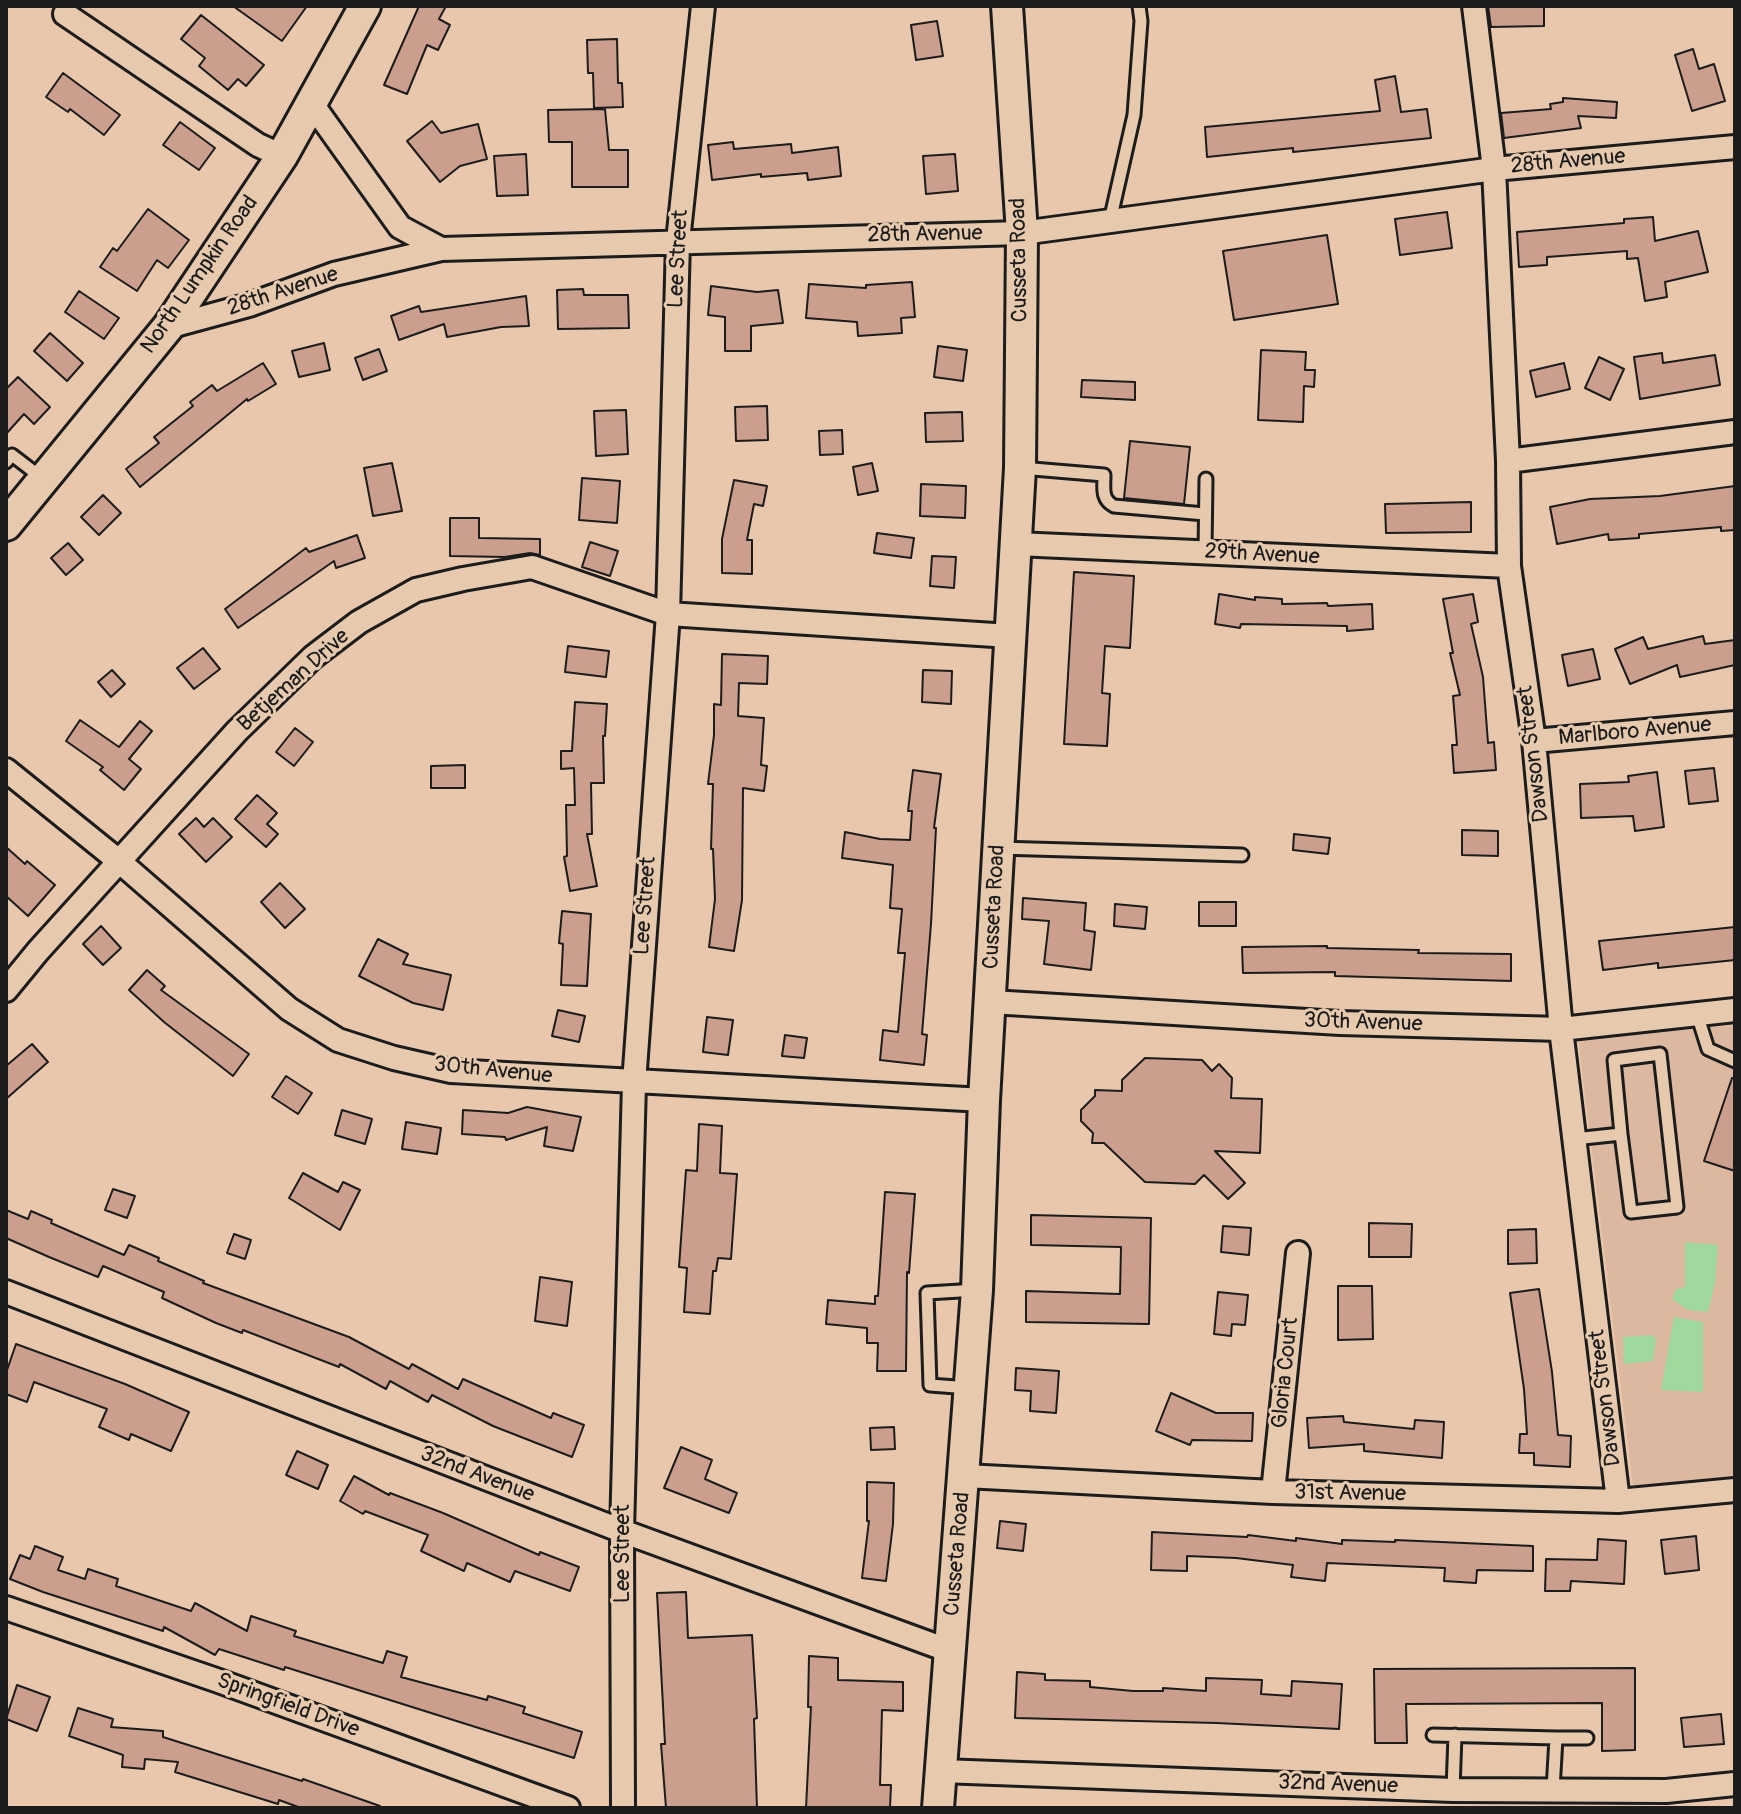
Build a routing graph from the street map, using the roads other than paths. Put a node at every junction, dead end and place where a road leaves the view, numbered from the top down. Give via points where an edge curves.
1 (365, 6) edge
2 (703, 6) edge
3 (1007, 6) edge
4 (1139, 6) edge
5 (1474, 6) edge
6 (65, 14) dead end
7 (312, 104) junction
8 (1735, 147) edge
9 (282, 156) junction
10 (1494, 169) junction
11 (1110, 221) junction
12 (1022, 233) junction
13 (678, 241) junction
14 (441, 249) junction
15 (168, 327) junction
16 (1735, 432) edge
17 (1508, 461) junction
18 (6, 462) edge
19 (1020, 468) junction
20 (44, 479) junction
21 (1206, 479) dead end
22 (1205, 514) junction
23 (8, 517) edge
24 (1016, 544) junction
25 (1205, 552) junction
26 (1509, 566) junction
27 (668, 614) junction
28 (1010, 636) junction
29 (1735, 723) edge
30 (1534, 741) junction
31 (6, 770) edge
32 (998, 848) junction
33 (1242, 855) dead end
34 (120, 862) junction
35 (6, 990) edge
36 (991, 1002) junction
37 (1735, 1010) edge
38 (1697, 1014) junction
39 (1561, 1029) junction
40 (1735, 1061) edge
41 (634, 1083) junction
42 (984, 1100) junction
43 (1621, 1134) junction
44 (1574, 1139) junction
45 (1298, 1253) dead end
46 (977, 1290) junction
47 (6, 1292) edge
48 (969, 1388) junction
49 (965, 1476) junction
50 (1735, 1490) edge
51 (1273, 1492) junction
52 (1618, 1501) junction
53 (622, 1531) junction
54 (6, 1608) edge
55 (950, 1651) junction
56 (1433, 1735) dead end
57 (1455, 1735) junction
58 (1556, 1738) junction
59 (1587, 1738) dead end
60 (941, 1771) junction
61 (1735, 1784) edge
62 (1453, 1790) junction
63 (1553, 1790) junction
64 (568, 1808) edge
65 (623, 1808) edge
66 (938, 1808) edge

1 - 7 street, North Lumpkin Road
2 - 13 street, Lee Street
3 - 12 street, Cusseta Road
4 - 11 lane via 1134,115
5 - 10 street, Dawson Street
6 - 9 street
7 - 9 street, North Lumpkin Road
7 - 14 street via 400,227
8 - 10 street, 28th Avenue
9 - 15 street, North Lumpkin Road
10 - 11 street, 28th Avenue
10 - 17 street, Dawson Street
11 - 12 street, 28th Avenue
12 - 13 street, 28th Avenue
12 - 19 street, Cusseta Road
13 - 14 street, 28th Avenue
13 - 27 street, Lee Street
14 - 15 street, 28th Avenue via 334,274
15 - 20 street, North Lumpkin Road
16 - 17 street
17 - 26 street, Dawson Street
18 - 20 lane via 12,455
19 - 22 lane via 1104,475 1104,495 1114,506
19 - 24 street, Cusseta Road
20 - 23 street, North Lumpkin Road
21 - 22 lane
22 - 25 lane
24 - 25 street, 29th Avenue
24 - 28 street, Cusseta Road
25 - 26 street, 29th Avenue
26 - 30 street, Dawson Street
27 - 28 street, Betjeman Drive
27 - 34 street, Betjeman Drive via 532,567 416,590 359,622 313,657 237,731
27 - 41 street, Lee Street
28 - 32 street, Cusseta Road
29 - 30 street, Marlboro Avenue
30 - 39 street, Dawson Street
31 - 34 street, 30th Avenue
32 - 33 lane
32 - 36 street, Cusseta Road
34 - 35 street, Betjeman Drive
34 - 41 street, 30th Avenue via 289,1009 338,1040 451,1071
36 - 39 street, 30th Avenue via 1340,1023
36 - 42 street, Cusseta Road
37 - 38 street, 30th Avenue
38 - 39 street, 30th Avenue
38 - 40 lane via 1708,1049
39 - 44 street, Dawson Street
41 - 42 street, 30th Avenue
41 - 53 street, Lee Street
42 - 46 street, Cusseta Road
43 - 43 lane via 1631,1212 1677,1207 1660,1054 1614,1060
43 - 44 lane
44 - 52 street, Dawson Street
45 - 51 street, Gloria Court
46 - 48 street, Cusseta Road
46 - 48 lane via 927,1293 930,1385
47 - 53 street, 32nd Avenue
48 - 49 street, Cusseta Road
49 - 51 street, 31st Avenue
49 - 55 street, Cusseta Road
50 - 52 street, 31st Avenue
51 - 52 street, 31st Avenue
53 - 55 street, 32nd Avenue
53 - 65 street, Lee Street
54 - 64 street, Springfield Drive
55 - 60 street, Cusseta Road
56 - 57 lane
57 - 58 lane
57 - 62 lane
58 - 59 lane
58 - 63 lane
60 - 62 street, 32nd Avenue
60 - 66 street, Cusseta Road
61 - 63 street, 32nd Avenue via 1666,1791
62 - 63 street, 32nd Avenue

